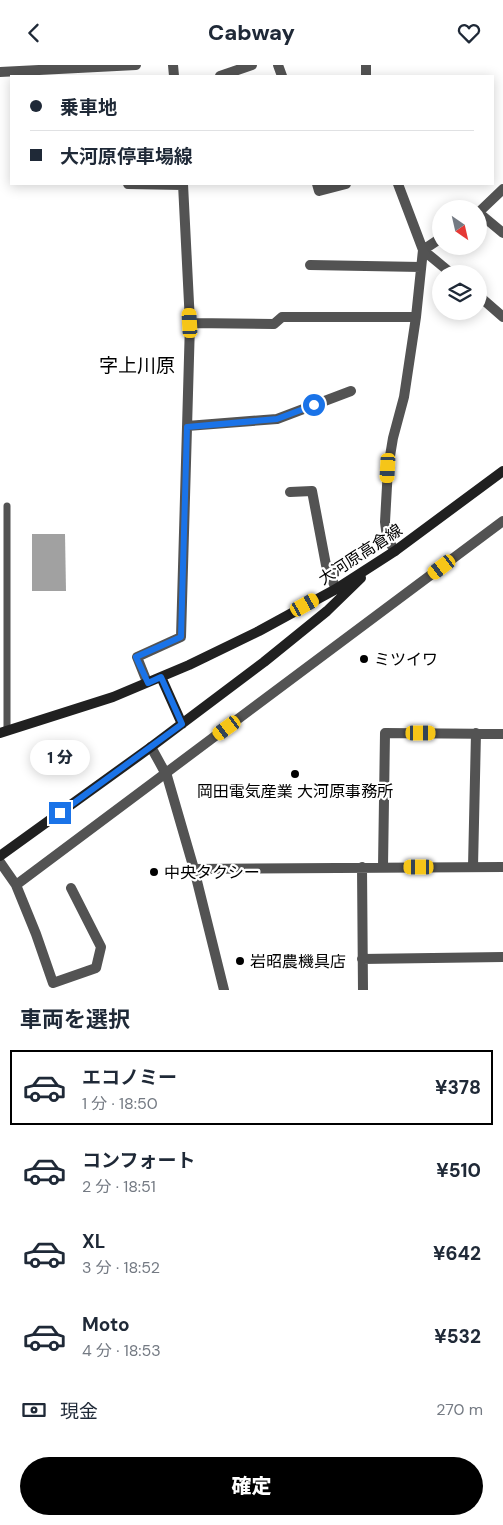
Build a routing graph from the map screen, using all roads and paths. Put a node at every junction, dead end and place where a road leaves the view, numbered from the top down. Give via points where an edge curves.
1 (136, 65) edge
2 (252, 65) edge
3 (0, 72) edge
4 (52, 73) edge
5 (223, 75) edge
6 (183, 185) edge
7 (317, 185) edge
8 (342, 185) edge
9 (398, 185) edge
10 (503, 189) edge
11 (488, 204) edge
12 (488, 220) edge
13 (503, 233) edge
14 (432, 244) edge
15 (423, 250) junction
16 (310, 265) dead end
17 (441, 265) edge
18 (421, 267) junction
19 (487, 303) edge
20 (416, 317) junction
21 (503, 317) edge
22 (190, 323) junction
23 (351, 391) dead end
24 (187, 427) junction
25 (503, 471) edge
26 (290, 492) dead end
27 (7, 506) dead end
28 (503, 521) edge
29 (395, 551) junction
30 (376, 563) junction
31 (336, 589) junction
32 (161, 677) junction
33 (148, 683) junction
34 (182, 724) junction
35 (4, 732) edge
36 (476, 733) junction
37 (503, 734) edge
38 (151, 747) junction
39 (166, 773) junction
40 (0, 856) edge
41 (0, 862) edge
42 (362, 867) junction
43 (383, 867) junction
44 (473, 867) junction
45 (503, 867) edge
46 (194, 869) junction
47 (16, 885) junction
48 (71, 888) dead end
49 (503, 957) edge
50 (362, 959) junction
51 (54, 987) edge
52 (224, 990) edge
53 (363, 990) edge

1 - 4 street
2 - 5 street
3 - 4 street
6 - 22 street
7 - 8 street via 319,191
9 - 15 street
10 - 11 street
12 - 13 street
14 - 15 street
15 - 17 street
15 - 18 street
16 - 18 street
18 - 20 street
19 - 21 street
20 - 22 street via 282,317 274,324
20 - 29 street via 404,397 388,468 385,522
22 - 24 street
23 - 24 street via 277,419
24 - 33 street via 181,637 136,657
25 - 29 main road, 大河原高倉線
26 - 31 street via 312,491 326,565
27 - 35 lane
28 - 39 street
29 - 30 main road, 大河原高倉線
30 - 31 main road, 大河原高倉線
30 - 34 main road via 327,611
31 - 32 main road, 大河原高倉線 via 259,631
32 - 33 main road, 大河原高倉線
32 - 34 main road
33 - 35 main road, 大河原高倉線
34 - 38 main road
36 - 37 street
36 - 43 street via 385,733
36 - 44 street
38 - 39 street
38 - 40 main road
39 - 46 street
39 - 47 street
41 - 47 street
42 - 43 street
42 - 46 street
42 - 50 street
43 - 44 street
44 - 45 street
46 - 52 street
47 - 51 street
48 - 51 street via 101,947 96,968
49 - 50 street
50 - 53 street

